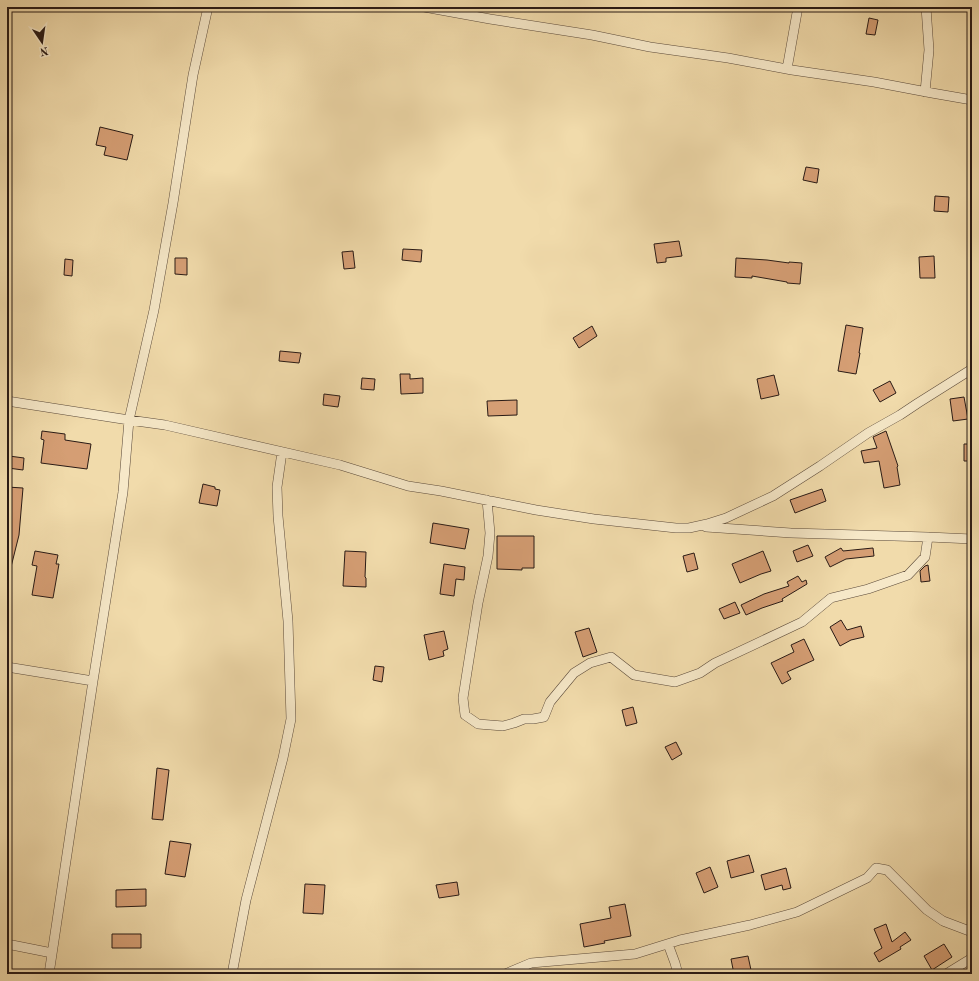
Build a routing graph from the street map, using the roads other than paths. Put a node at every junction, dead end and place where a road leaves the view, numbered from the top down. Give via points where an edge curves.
1 (208, 7) edge
2 (424, 7) edge
3 (798, 7) edge
4 (926, 7) edge
5 (788, 69) junction
6 (925, 92) junction
7 (972, 100) edge
8 (972, 369) edge
9 (7, 400) edge
10 (129, 420) junction
11 (282, 452) junction
12 (487, 500) junction
13 (699, 526) junction
14 (928, 537) junction
15 (972, 539) edge
16 (7, 667) edge
17 (93, 681) junction
18 (972, 932) edge
19 (7, 944) edge
20 (668, 944) junction
21 (52, 953) junction
22 (972, 958) edge
23 (49, 974) edge
24 (232, 974) edge
25 (504, 974) edge
26 (678, 974) edge
27 (946, 974) edge

1 - 10 street via 193,74 154,310
2 - 5 street
3 - 5 street
4 - 6 street via 929,50
5 - 6 street
6 - 7 street
8 - 13 street via 773,496 726,518
9 - 10 street
10 - 11 street via 165,424
10 - 17 street via 123,492
11 - 12 street via 340,464 408,486
11 - 24 street via 277,487 288,621 291,719 246,900
12 - 13 street via 594,519 676,528
12 - 14 street via 490,533 488,556 478,603 464,698 466,715 478,724 503,726 524,719 544,717 550,702 574,673 590,663 611,657 634,675 675,682 700,673 715,663 802,622 832,598 908,575 925,558
13 - 14 street via 791,533
14 - 15 street
16 - 17 street
17 - 21 street
18 - 20 street via 943,921 927,910 887,870 876,868 867,878 797,912
19 - 21 street
20 - 25 street via 634,954 531,963
20 - 26 street
21 - 23 street
22 - 27 street

